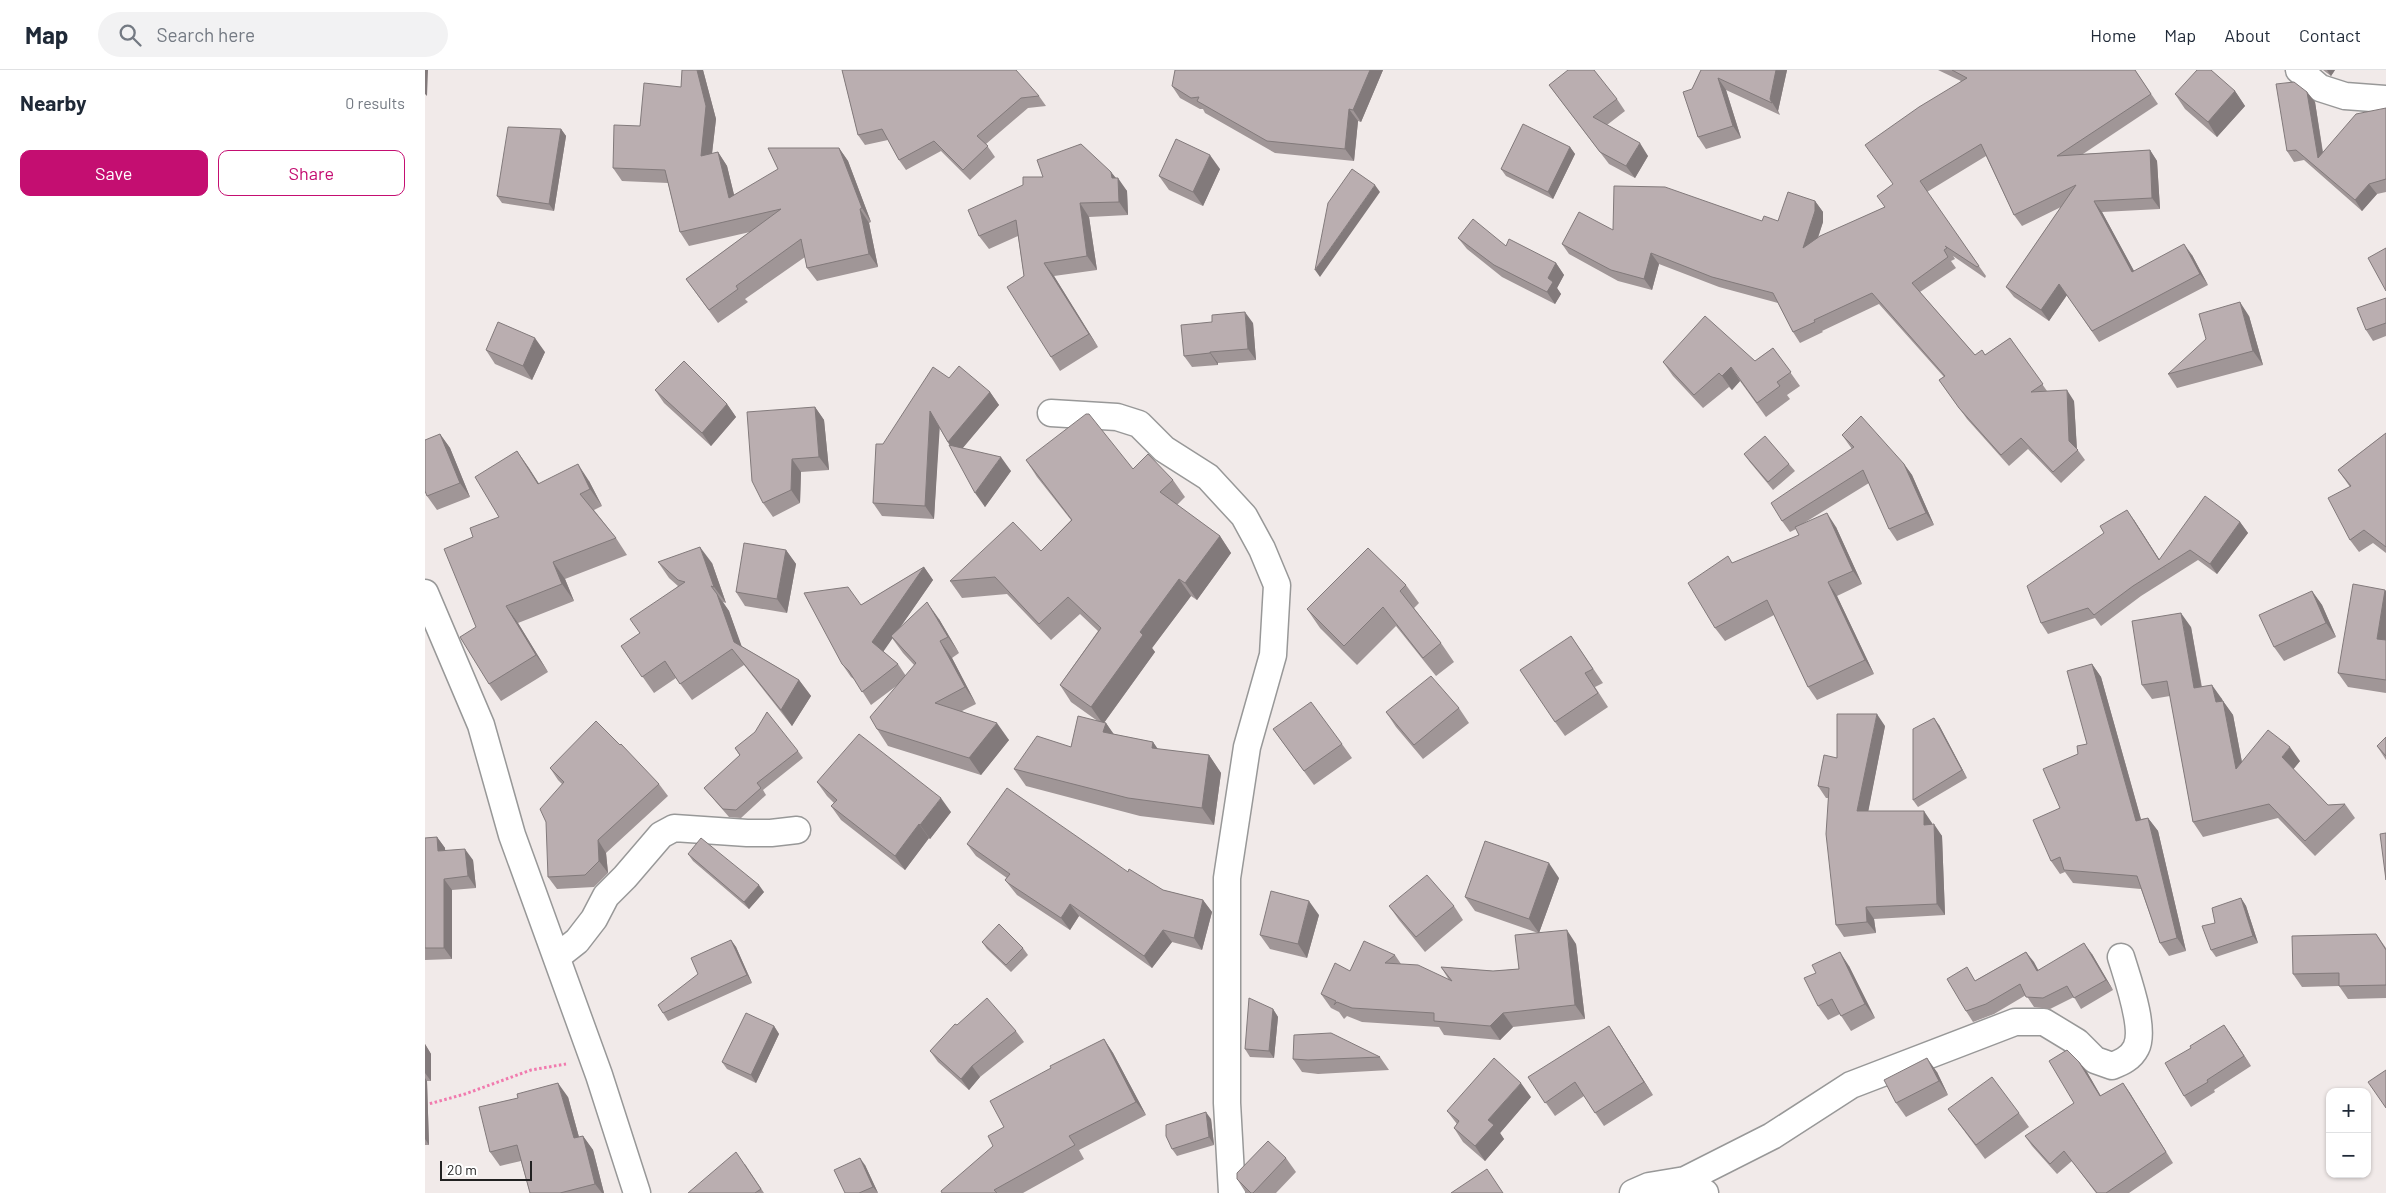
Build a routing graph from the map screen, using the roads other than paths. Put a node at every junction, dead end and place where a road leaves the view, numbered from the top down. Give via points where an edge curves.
1 (2299, 70) edge
2 (2386, 99) edge
3 (1051, 412) dead end
4 (425, 593) edge
5 (797, 830) dead end
6 (558, 956) junction
7 (2121, 957) dead end
8 (1695, 1187) edge
9 (637, 1193) edge
10 (1233, 1193) edge
11 (1633, 1193) edge

1 - 2 street via 2320,88 2345,96
3 - 10 street via 1117,417 1139,424 1164,449 1208,477 1244,516 1277,585 1273,655 1247,746 1227,878 1227,1104
4 - 6 street via 481,725 512,835
5 - 6 street via 747,833 674,828 661,835 606,896 577,941
6 - 9 street
7 - 8 street via 2136,1005 2138,1026 2137,1046 2127,1060 2112,1066 2095,1060 2077,1042 2045,1022 2015,1022 1851,1085
8 - 11 street via 1649,1186

